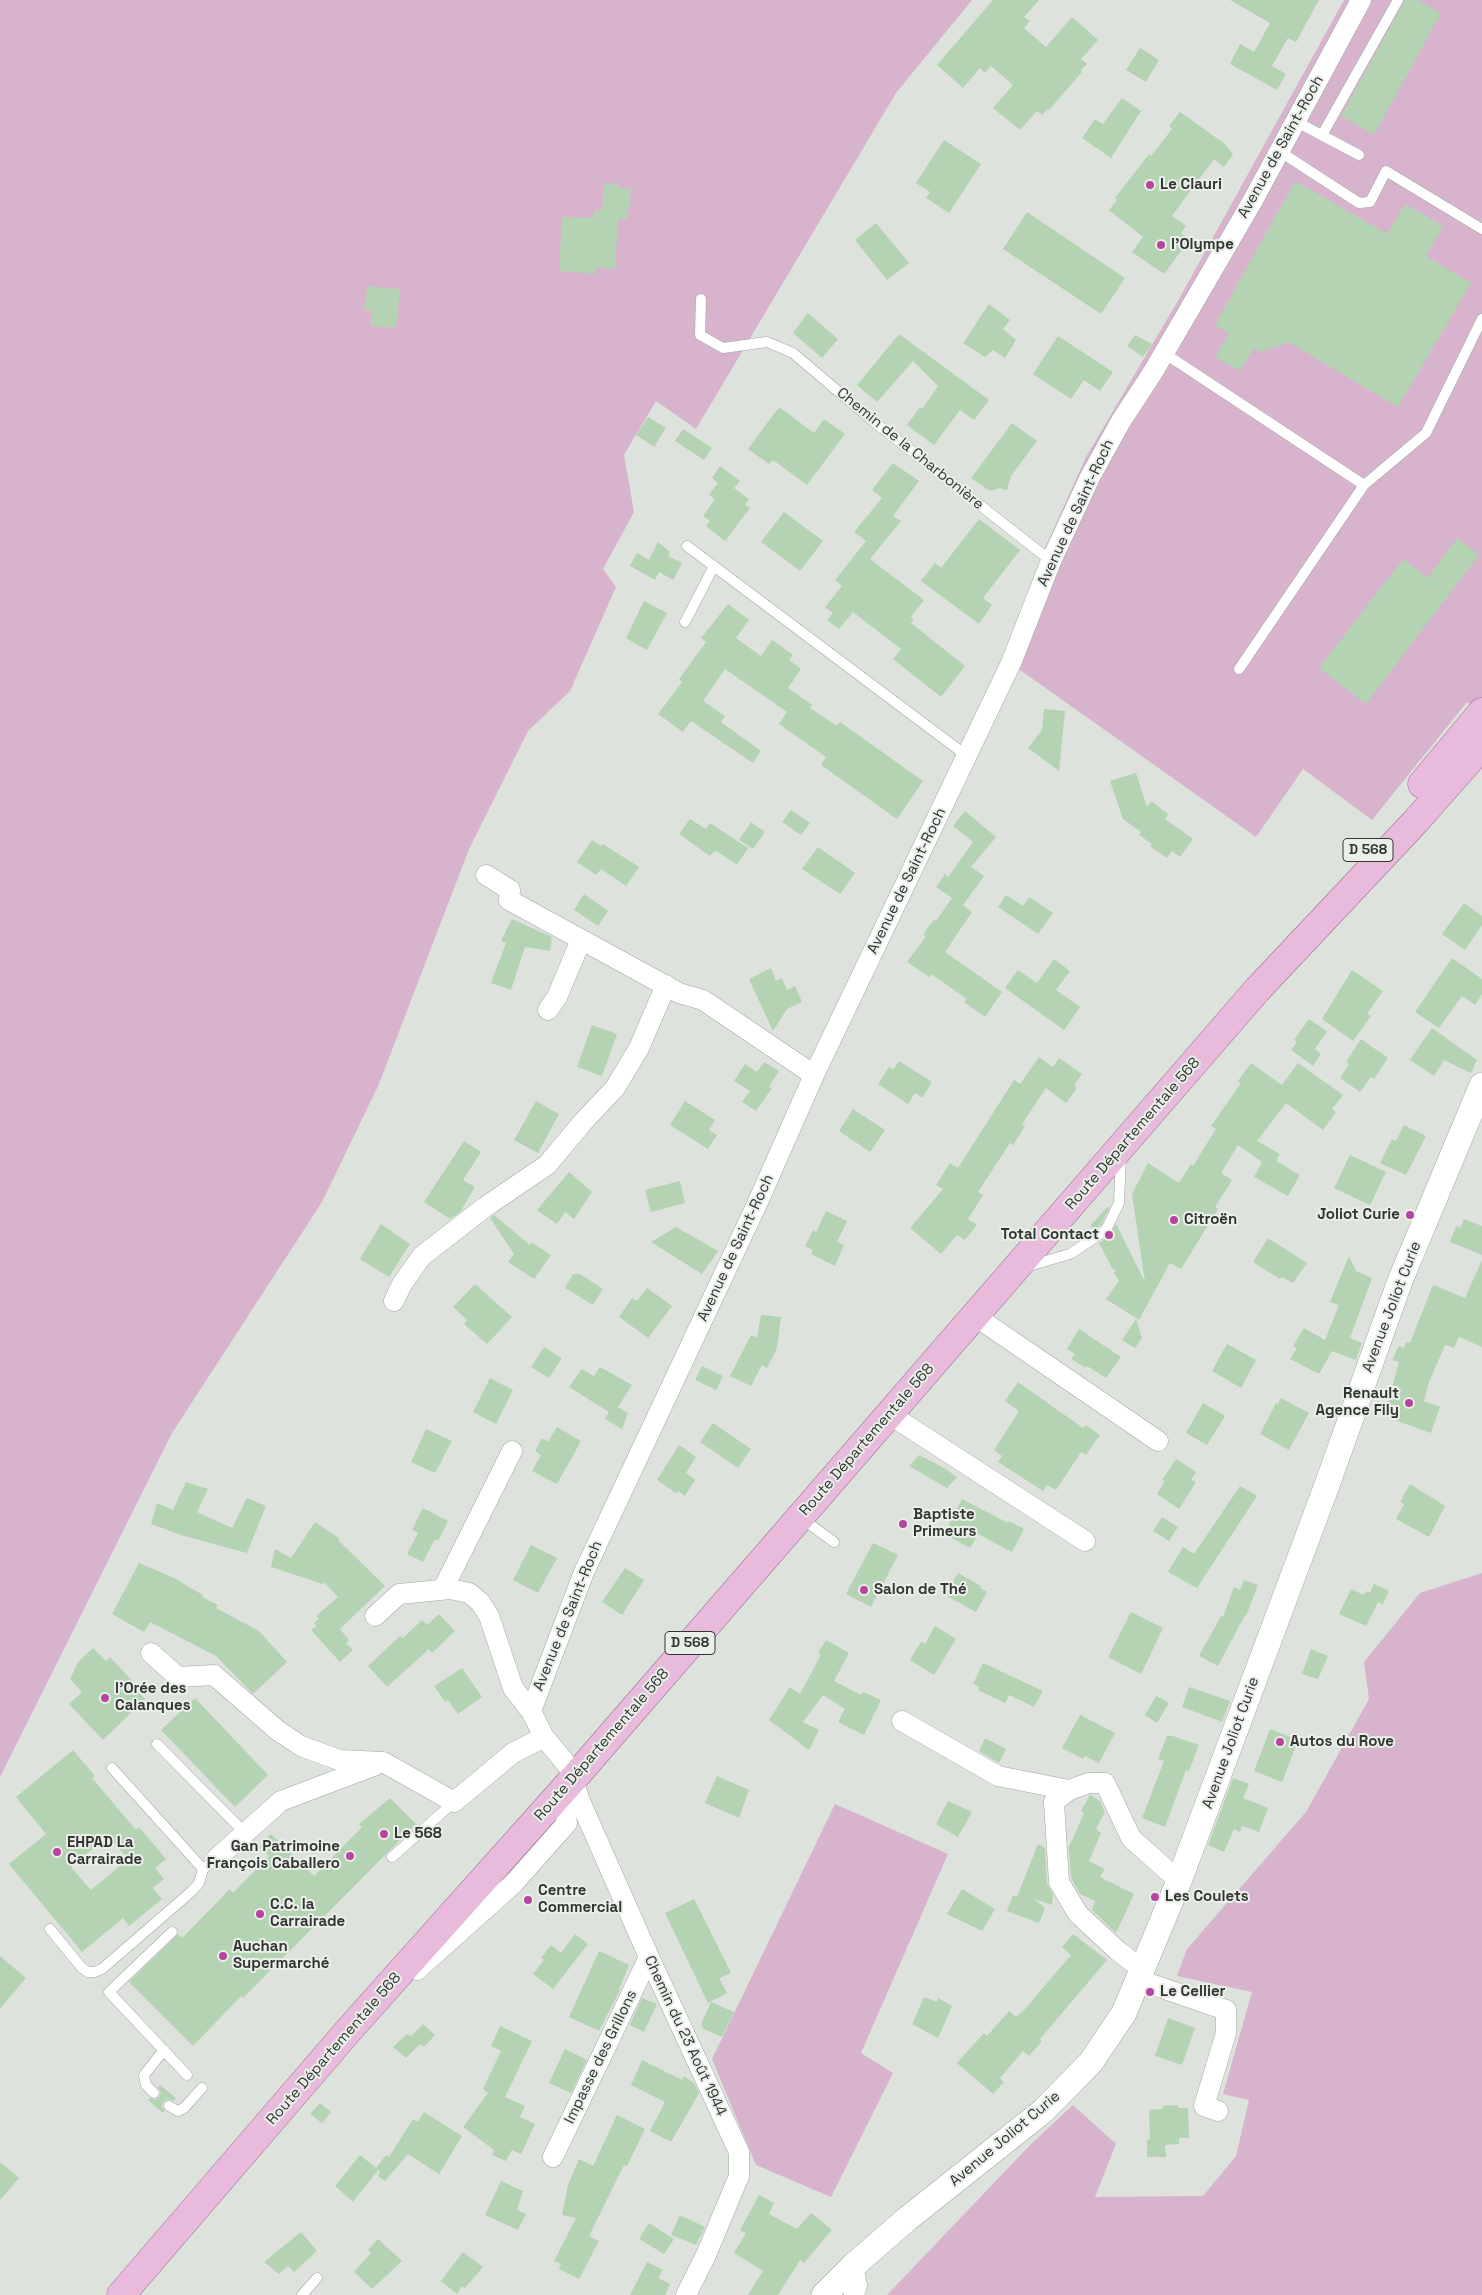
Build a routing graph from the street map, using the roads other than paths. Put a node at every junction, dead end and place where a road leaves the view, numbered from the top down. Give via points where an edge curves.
1 (1361, 0) edge
2 (1398, 0) edge
3 (1295, 121) junction
4 (1322, 135) junction
5 (1279, 151) junction
6 (1358, 155) dead end
7 (1482, 229) edge
8 (700, 299) dead end
9 (1482, 320) edge
10 (1164, 353) junction
11 (1364, 485) junction
12 (687, 546) dead end
13 (1051, 561) junction
14 (714, 566) junction
15 (685, 622) dead end
16 (1239, 669) dead end
17 (1482, 712) edge
18 (1482, 746) edge
19 (967, 756) junction
20 (486, 875) dead end
21 (581, 940) junction
22 (666, 985) junction
23 (1257, 990) junction
24 (548, 1010) dead end
25 (814, 1075) junction
26 (1482, 1085) edge
27 (1122, 1146) junction
28 (1015, 1270) junction
29 (394, 1301) dead end
30 (975, 1316) junction
31 (889, 1414) junction
32 (1158, 1441) dead end
33 (512, 1451) dead end
34 (800, 1517) junction
35 (1085, 1541) dead end
36 (834, 1542) dead end
37 (443, 1590) junction
38 (375, 1616) dead end
39 (151, 1653) dead end
40 (531, 1711) junction
41 (902, 1721) dead end
42 (544, 1737) junction
43 (158, 1744) dead end
44 (383, 1762) junction
45 (112, 1768) dead end
46 (568, 1785) junction
47 (1069, 1790) junction
48 (454, 1802) junction
49 (245, 1833) junction
50 (392, 1857) dead end
51 (210, 1864) junction
52 (1179, 1881) junction
53 (50, 1929) dead end
54 (172, 1932) dead end
55 (648, 1957) junction
56 (1141, 1975) junction
57 (164, 2050) junction
58 (187, 2074) dead end
59 (202, 2088) dead end
60 (154, 2093) dead end
61 (169, 2106) dead end
62 (1218, 2111) dead end
63 (553, 2157) dead end
64 (853, 2266) junction
65 (316, 2278) dead end
66 (121, 2295) edge
67 (302, 2295) edge
68 (686, 2295) edge
69 (824, 2295) edge
70 (854, 2295) edge

1 - 3 street, Avenue de Saint-Roch
2 - 4 lane
3 - 4 lane
3 - 5 street, Avenue de Saint-Roch
4 - 6 lane
5 - 7 lane via 1358,203 1370,202 1386,171
5 - 10 street, Avenue de Saint-Roch
8 - 13 lane, Chemin de la Charbonière via 700,335 723,348 767,342 793,353 873,421
9 - 11 lane via 1426,433
10 - 11 lane
10 - 13 street, Avenue de Saint-Roch via 1090,477
11 - 16 lane
12 - 14 lane
13 - 19 street, Avenue de Saint-Roch via 1011,663
14 - 15 lane
14 - 19 lane
17 - 23 main road, Route Départementale 568 / D 568
18 - 23 main road, Route Départementale 568 / D 568
19 - 25 street, Avenue de Saint-Roch
20 - 21 street via 510,890 509,900
21 - 22 street
21 - 24 street via 557,998
22 - 25 street via 679,994 703,1000
22 - 29 street via 639,1048 615,1088 547,1165 422,1256
23 - 27 main road, Route Départementale 568 / D 568
25 - 40 street, Avenue de Saint-Roch via 584,1572
26 - 52 street, Avenue Joliot Curie via 1400,1280 1327,1486
27 - 28 main road, Route Départementale 568 / D 568
27 - 28 lane via 1119,1203 1106,1230 1070,1254
28 - 30 main road, Route Départementale 568 / D 568
30 - 31 main road, Route Départementale 568 / D 568
30 - 32 street
31 - 34 main road, Route Départementale 568 / D 568
31 - 35 street
33 - 37 street
34 - 36 lane
34 - 46 main road, Route Départementale 568 / D 568
37 - 38 street via 399,1594
37 - 40 street via 469,1593 480,1602 513,1688
39 - 44 street via 178,1676 214,1675 277,1730 301,1746 339,1760
40 - 42 street, Avenue de Saint-Roch
41 - 47 street via 998,1776
42 - 46 street, Avenue de Saint-Roch via 568,1766
42 - 48 street via 513,1753
43 - 49 lane
44 - 48 street
44 - 49 street via 281,1800
45 - 51 lane
46 - 55 street, Chemin du 23 Août 1944 via 580,1801
46 - 66 main road, Route Départementale 568 / D 568 via 348,2031
47 - 52 street via 1105,1782 1131,1838
47 - 56 street via 1054,1802 1059,1882 1078,1914
48 - 50 lane
49 - 51 street
51 - 53 lane via 192,1891 102,1969 88,1972 82,1968
52 - 56 street, Avenue Joliot Curie
54 - 57 lane via 109,1992
55 - 63 street, Impasse des Grillons
55 - 68 street, Chemin du 23 Août 1944 via 739,2152 739,2176
56 - 62 street via 1226,2010 1226,2033 1204,2106
56 - 64 street, Avenue Joliot Curie via 1124,2013 1091,2062 1043,2111
57 - 58 lane
57 - 60 lane via 144,2075 146,2085
59 - 61 lane via 184,2108 178,2111
64 - 69 street, Avenue Joliot Curie
64 - 70 street via 857,2285
65 - 67 lane

